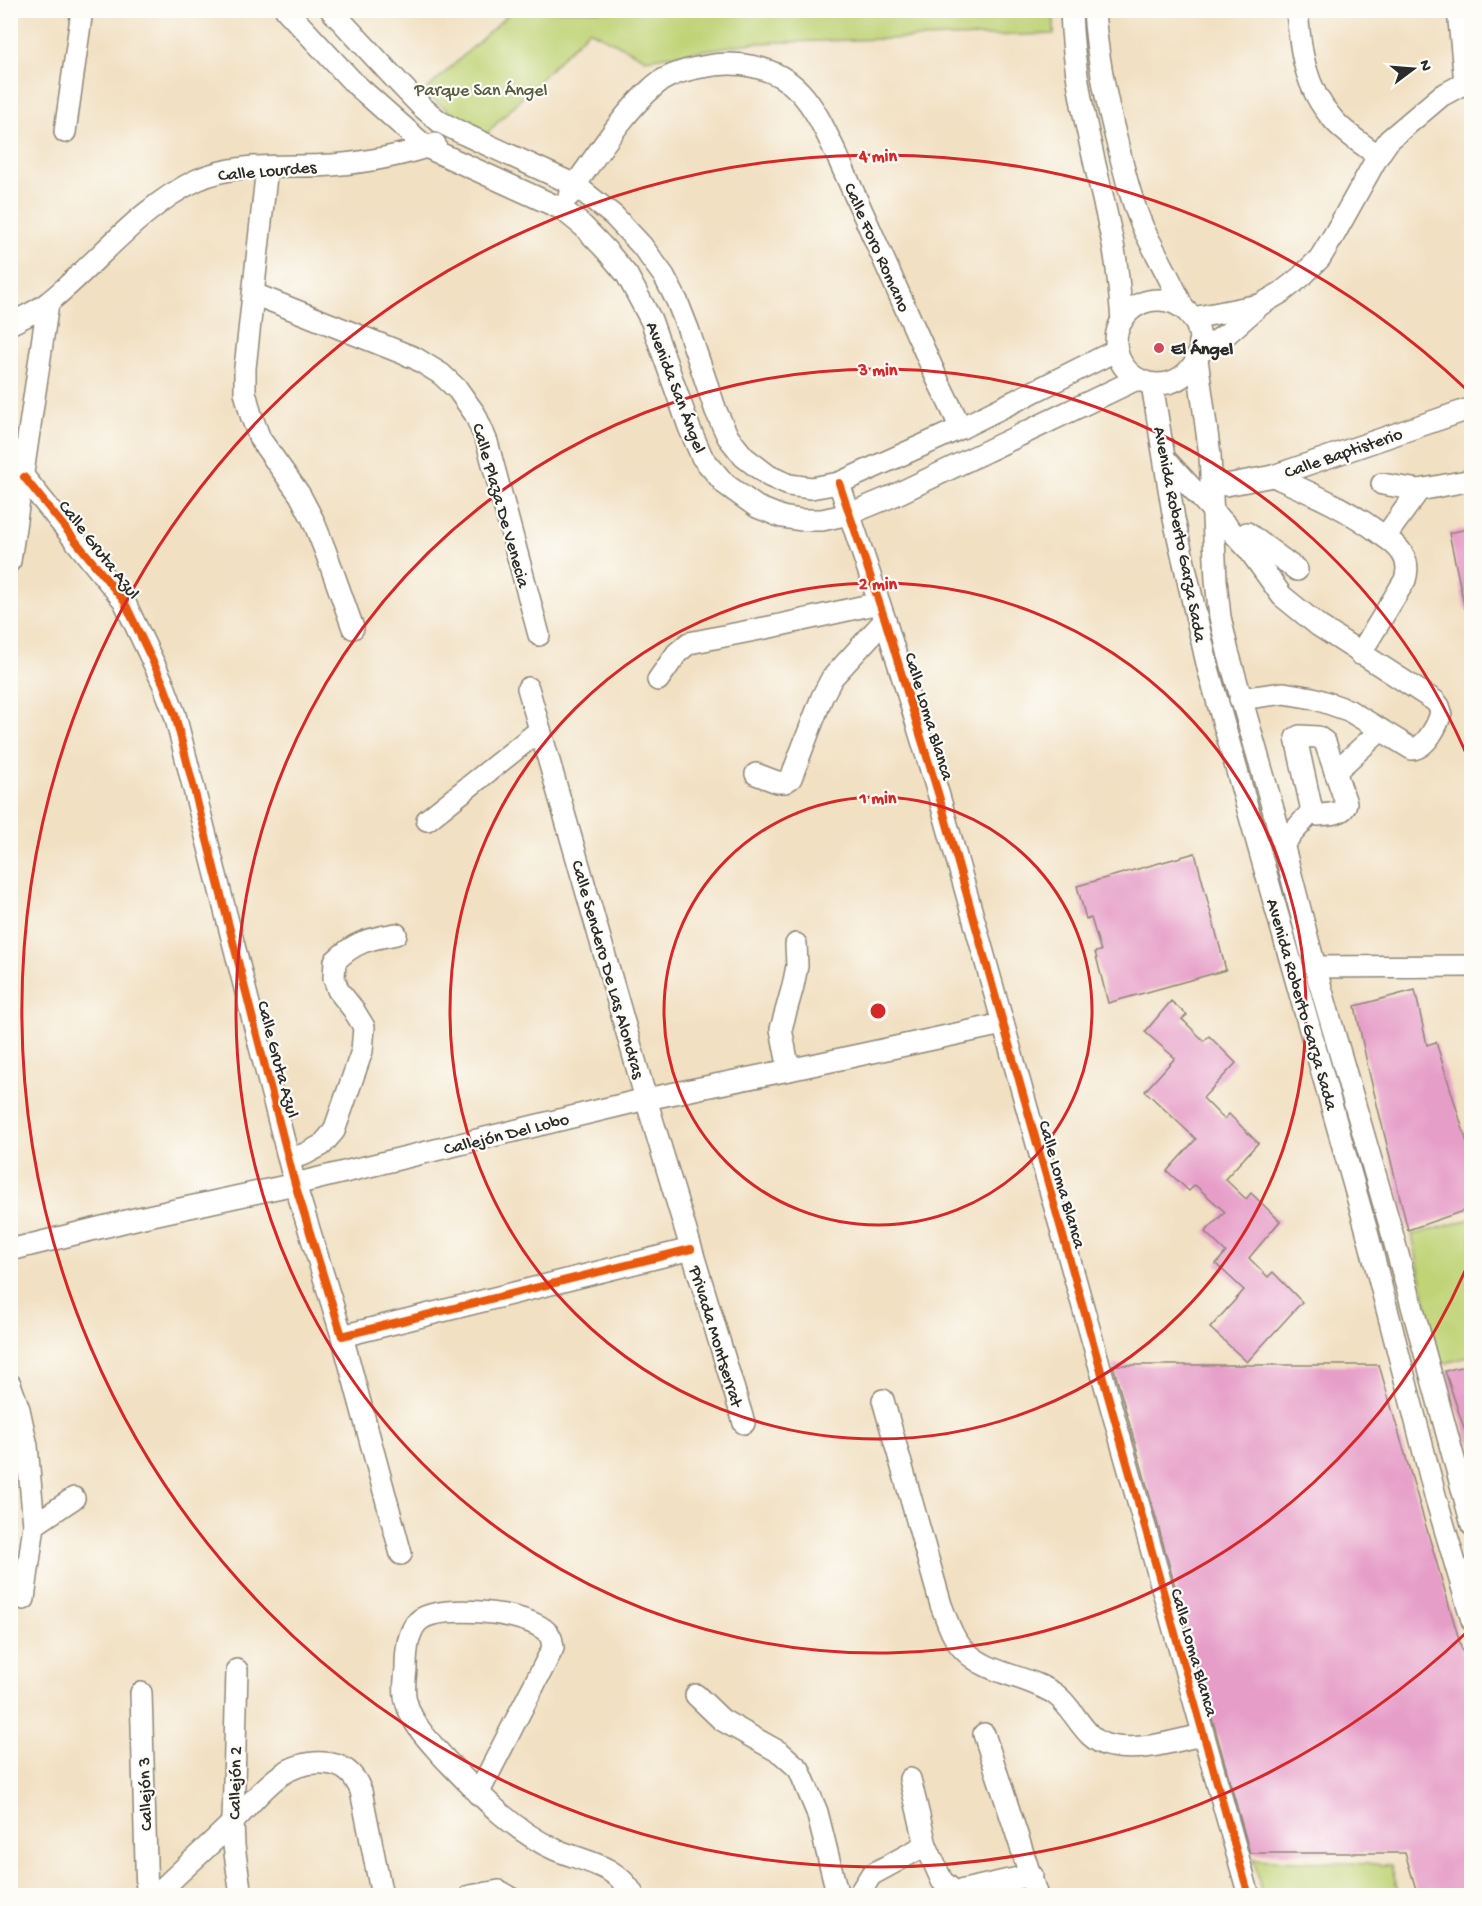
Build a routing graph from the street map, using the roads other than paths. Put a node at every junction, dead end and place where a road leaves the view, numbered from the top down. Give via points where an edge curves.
1 (82, 10) edge
2 (286, 10) edge
3 (331, 10) edge
4 (1071, 10) edge
5 (1094, 10) edge
6 (1297, 10) edge
7 (1458, 10) edge
8 (1468, 82) edge
9 (64, 132) dead end
10 (464, 134) junction
11 (426, 147) junction
12 (1378, 156) junction
13 (267, 167) junction
14 (575, 185) junction
15 (562, 209) junction
16 (254, 294) junction
17 (48, 303) junction
18 (1260, 305) junction
19 (1188, 313) junction
20 (1122, 321) junction
21 (10, 324) edge
22 (1117, 350) junction
23 (1198, 356) junction
24 (1145, 382) junction
25 (1472, 408) edge
26 (961, 428) junction
27 (1164, 459) junction
28 (1273, 476) junction
29 (24, 477) junction
30 (1472, 480) edge
31 (839, 483) junction
32 (1382, 484) dead end
33 (1419, 490) junction
34 (1212, 497) junction
35 (849, 514) junction
36 (1385, 537) junction
37 (10, 561) edge
38 (1297, 570) dead end
39 (1195, 607) junction
40 (882, 611) junction
41 (353, 628) dead end
42 (539, 634) dead end
43 (1360, 654) junction
44 (658, 680) dead end
45 (528, 688) dead end
46 (1240, 699) junction
47 (540, 730) junction
48 (1381, 730) junction
49 (1335, 772) junction
50 (756, 774) dead end
51 (1246, 802) junction
52 (1312, 811) junction
53 (427, 820) dead end
54 (1283, 844) junction
55 (396, 934) dead end
56 (796, 944) dead end
57 (1315, 967) junction
58 (1469, 969) edge
59 (1003, 1024) junction
60 (789, 1070) junction
61 (646, 1099) junction
62 (289, 1159) junction
63 (295, 1184) junction
64 (691, 1249) junction
65 (10, 1250) edge
66 (342, 1336) junction
67 (10, 1384) edge
68 (883, 1400) dead end
69 (744, 1424) dead end
70 (1463, 1465) edge
71 (1430, 1473) junction
72 (74, 1498) dead end
73 (34, 1525) junction
74 (1472, 1525) edge
75 (401, 1554) dead end
76 (24, 1599) dead end
77 (1472, 1620) edge
78 (237, 1670) dead end
79 (141, 1693) dead end
80 (696, 1695) dead end
81 (984, 1734) dead end
82 (1202, 1735) junction
83 (910, 1779) dead end
84 (478, 1794) junction
85 (233, 1822) junction
86 (926, 1845) junction
87 (1032, 1875) junction
88 (147, 1896) edge
89 (155, 1896) edge
90 (241, 1896) edge
91 (382, 1896) edge
92 (470, 1896) edge
93 (508, 1896) edge
94 (634, 1896) edge
95 (838, 1896) edge
96 (858, 1896) edge
97 (1037, 1896) edge
98 (1248, 1896) edge

1 - 9 street
2 - 11 street, Avenida San Ángel via 353,82
3 - 10 street, Avenida San Ángel via 422,107
4 - 20 street via 1078,91 1113,245
5 - 19 street via 1103,88 1130,193 1144,230
6 - 12 street via 1307,77 1319,102 1333,120
7 - 8 street
8 - 12 street via 1441,96 1419,114 1389,140
10 - 11 street, Calle Lourdes
10 - 14 street, Avenida San Ángel
11 - 13 street, Calle Lourdes via 402,156 333,165
11 - 15 street, Avenida San Ángel
12 - 18 street via 1320,258 1282,292
13 - 16 street
13 - 17 street, Calle Lourdes via 221,171 163,199
14 - 15 street, Calle Foro Romano
14 - 26 street, Calle Foro Romano via 653,86 681,71 716,64 748,64 776,73 799,91 818,116
14 - 31 street, Avenida San Ángel via 614,216 664,276 688,329 716,411 728,437 744,457 789,485 811,488
15 - 35 street, Avenida San Ángel via 591,234 627,275 651,320 702,457 725,484 757,507 782,518 822,520
16 - 41 street via 245,368 245,392 251,415 260,439 313,520
16 - 42 street, Calle Plaza De Venecia via 416,358 458,390 475,414 487,442
17 - 21 street, Calle Lourdes
17 - 29 street
18 - 19 street
18 - 23 street
19 - 20 street via 1171,302 1156,300 1131,310
19 - 23 street via 1200,335
20 - 22 street
22 - 24 street via 1128,371
22 - 26 street, Avenida San Ángel
23 - 24 street via 1174,382
23 - 34 street, Avenida Roberto Garza Sada
24 - 27 street, Avenida Roberto Garza Sada
24 - 35 street, Avenida San Ángel
25 - 28 street, Calle Baptisterio
26 - 31 street, Avenida San Ángel
27 - 34 street
27 - 39 street, Avenida Roberto Garza Sada
28 - 34 street, Calle Baptisterio via 1226,485
28 - 36 street via 1337,505
29 - 37 street
29 - 62 street, Calle Gruta Azul via 124,601 163,683 175,715
30 - 33 street
31 - 35 street, Calle Loma Blanca
32 - 33 street
33 - 36 street
34 - 38 street via 1243,530
34 - 43 street via 1282,596
34 - 46 street, Avenida Roberto Garza Sada via 1220,617
35 - 40 street, Calle Loma Blanca
36 - 43 street via 1402,551 1407,572
39 - 46 street via 1213,635 1225,684
39 - 51 street, Avenida Roberto Garza Sada
40 - 44 street via 689,643
40 - 50 street via 832,678 791,778 777,782
40 - 59 street, Calle Loma Blanca
43 - 48 street via 1439,706 1440,717 1417,749 1406,747
45 - 47 street, Calle Sendero De Las Alondras
46 - 48 street via 1284,693 1304,696 1348,710
46 - 51 street via 1236,721 1251,783
46 - 54 street, Avenida Roberto Garza Sada
47 - 53 street
47 - 61 street, Calle Sendero De Las Alondras
48 - 49 street
49 - 52 street via 1345,808 1318,816
49 - 52 street via 1325,742 1318,737 1297,737
51 - 71 street, Avenida Roberto Garza Sada via 1363,1216
52 - 54 street
54 - 57 street, Avenida Roberto Garza Sada
55 - 62 street via 365,940 348,948 335,961 338,990 364,1027 362,1051 334,1131 322,1145
56 - 60 street via 794,986 781,1029
57 - 58 street
57 - 70 street, Avenida Roberto Garza Sada
59 - 60 street, Callejón Del Lobo
59 - 82 street, Calle Loma Blanca
60 - 61 street, Callejón Del Lobo
61 - 63 street, Callejón Del Lobo
61 - 64 street, Calle Sendero De Las Alondras
62 - 63 street, Calle Gruta Azul
63 - 65 street, Callejón Del Lobo
63 - 66 street, Calle Gruta Azul
64 - 66 street
64 - 69 street, Privada Montserrat
66 - 75 street, Calle Gruta Azul
67 - 73 street via 27,1446
68 - 82 street via 941,1605 963,1649 978,1662 1056,1695 1092,1736 1110,1746 1139,1748
70 - 71 street
70 - 74 street, Avenida Roberto Garza Sada
71 - 77 street, Avenida Roberto Garza Sada
72 - 73 street
73 - 76 street
78 - 85 street, Callejón 2
79 - 88 street, Callejón 3
80 - 95 street via 722,1720 781,1753 799,1769 817,1812
81 - 87 street
82 - 98 street, Calle Loma Blanca
83 - 86 street
84 - 84 street via 423,1735 405,1699 411,1631 421,1619 444,1611 516,1617 546,1629 552,1638 553,1648
84 - 94 street via 524,1832 616,1874
85 - 89 street
85 - 90 street, Callejón 2
85 - 91 street via 292,1767 318,1762 344,1767 361,1791
86 - 87 street via 942,1881 956,1892
86 - 96 street via 871,1875
87 - 97 street
92 - 93 street via 499,1891

